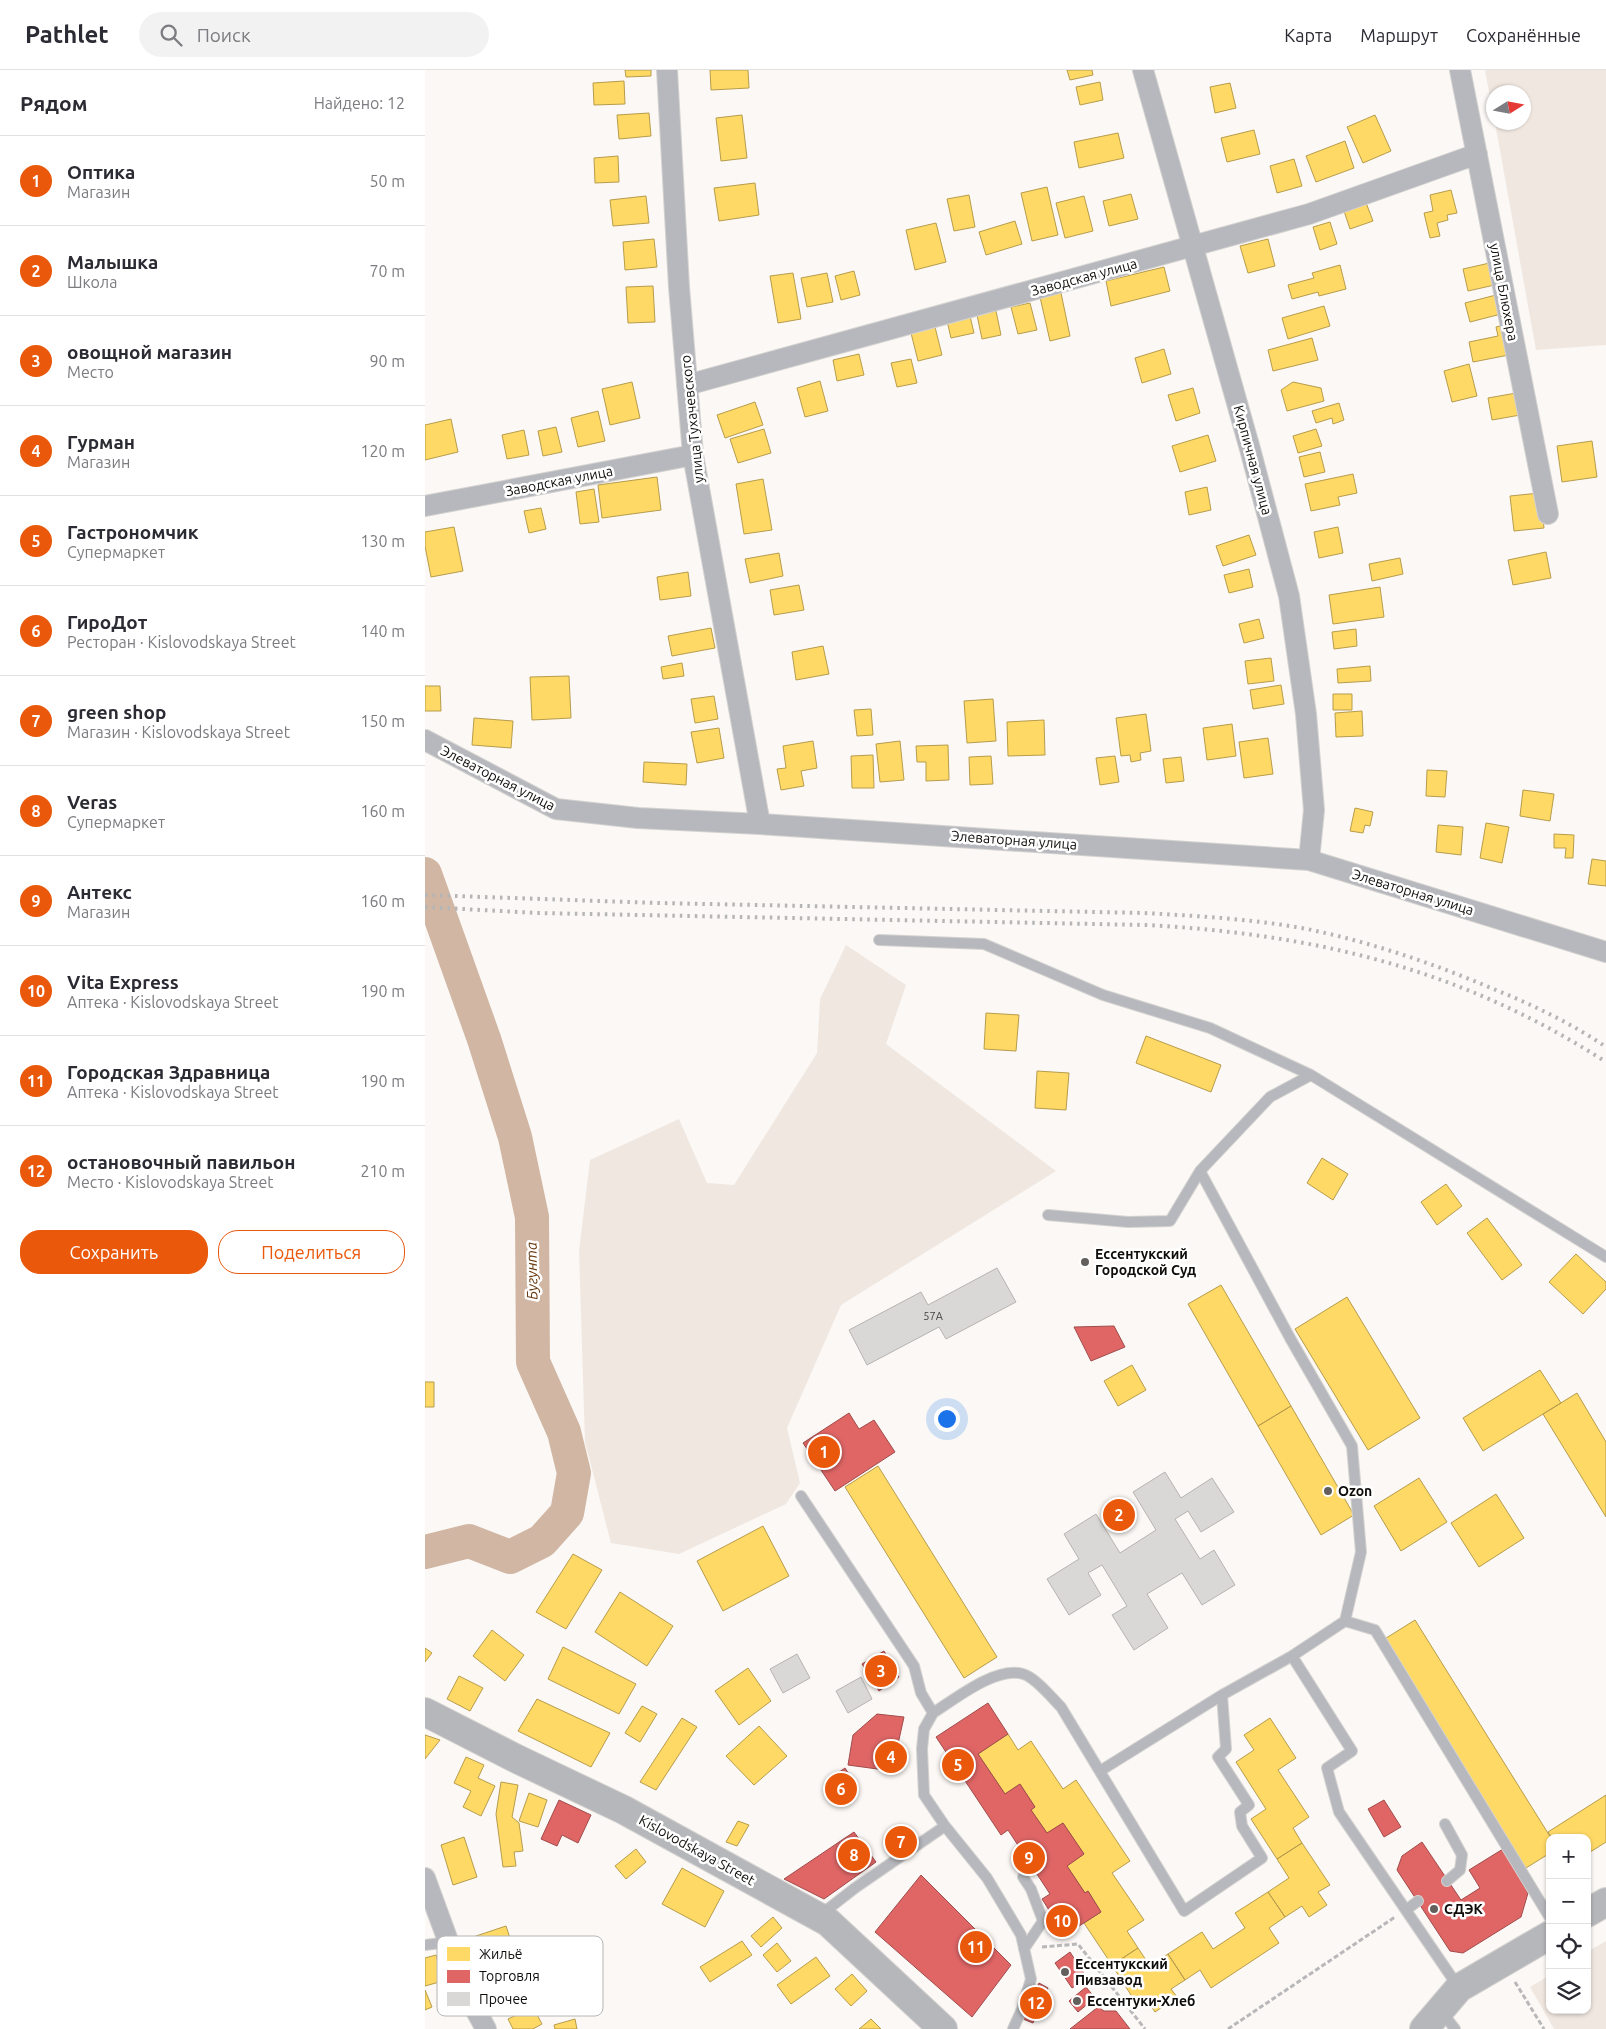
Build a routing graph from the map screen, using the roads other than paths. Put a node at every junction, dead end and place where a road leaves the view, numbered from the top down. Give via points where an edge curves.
1 (667, 70) edge
2 (1143, 70) edge
3 (1460, 70) edge
4 (1477, 154) junction
5 (1193, 247) junction
6 (687, 385) junction
7 (693, 455) junction
8 (425, 506) edge
9 (1548, 514) dead end
10 (425, 740) edge
11 (760, 824) junction
12 (1309, 860) junction
13 (879, 940) dead end
14 (1606, 952) edge
15 (1311, 1075) junction
16 (1200, 1171) junction
17 (1048, 1215) dead end
18 (1606, 1257) edge
19 (801, 1496) dead end
20 (1345, 1620) junction
21 (1292, 1656) junction
22 (1223, 1695) junction
23 (425, 1712) edge
24 (933, 1713) junction
25 (1100, 1771) junction
26 (1445, 1824) dead end
27 (945, 1826) junction
28 (1023, 1877) dead end
29 (425, 1878) edge
30 (1447, 1881) dead end
31 (1418, 1901) dead end
32 (1606, 1902) edge
33 (1405, 1910) junction
34 (1546, 1911) edge
35 (1591, 1911) edge
36 (818, 1918) junction
37 (446, 1936) edge
38 (1546, 1937) edge
39 (1024, 1949) junction
40 (1459, 1988) junction
41 (479, 2016) edge
42 (1440, 2023) edge
43 (486, 2029) edge
44 (943, 2029) edge
45 (1013, 2029) edge

1 - 6 street, улица Тухачевского
2 - 5 street, Кирпичная улица
3 - 4 street, улица Блюхера
4 - 5 street, Заводская улица via 1309,214
4 - 9 street, улица Блюхера
5 - 6 street, Заводская улица
5 - 12 street, Кирпичная улица via 1289,596 1306,714 1314,810
6 - 7 street, улица Тухачевского
7 - 8 street, Заводская улица
7 - 11 street, улица Тухачевского
10 - 11 street, Элеваторная улица via 556,809 637,818
11 - 12 street, Элеваторная улица
12 - 14 street, Элеваторная улица
13 - 15 lane via 984,944 1103,996 1211,1028
15 - 16 lane via 1270,1096
15 - 18 lane
16 - 17 lane via 1170,1221 1128,1222
16 - 20 lane via 1352,1446 1361,1552
19 - 24 lane via 914,1666 921,1693
20 - 21 lane
20 - 34 lane via 1375,1630
21 - 22 lane
21 - 33 lane via 1352,1751 1327,1768 1339,1812
22 - 25 lane
22 - 25 lane via 1226,1749 1218,1757 1249,1805 1241,1812 1242,1826 1262,1858 1184,1912
23 - 36 street, Kislovodskaya Street via 623,1810
24 - 25 lane via 985,1680 1006,1672 1024,1674 1061,1707
24 - 27 lane via 924,1729 924,1795
26 - 30 lane via 1462,1855 1460,1870
27 - 36 lane via 855,1888
27 - 39 lane via 987,1878 1021,1935
28 - 39 lane via 1043,1921
29 - 37 street
31 - 33 lane
32 - 35 street
33 - 40 lane
36 - 44 street, Kislovodskaya Street via 828,1922
38 - 40 street
39 - 45 lane via 1031,1979
40 - 42 street
41 - 43 street

